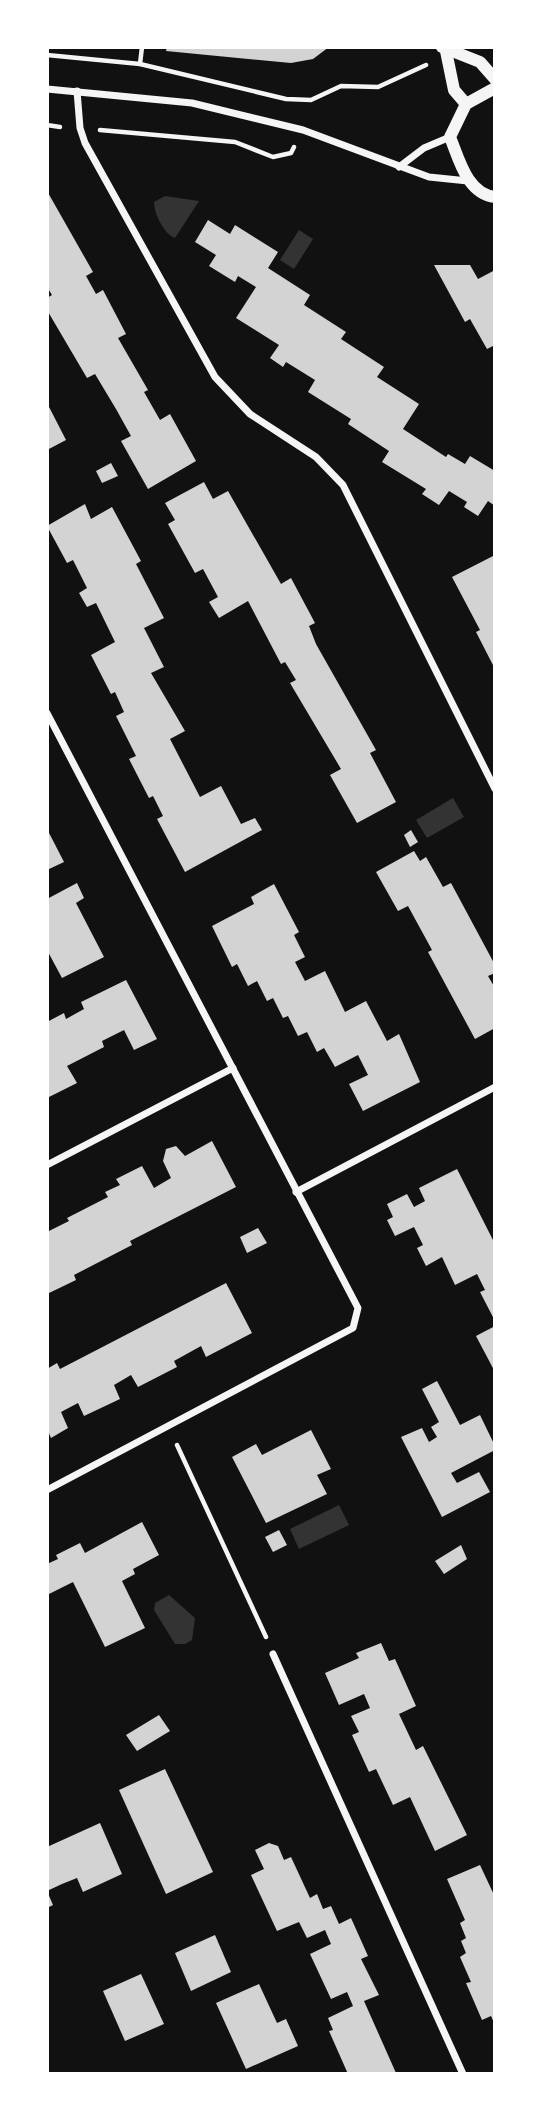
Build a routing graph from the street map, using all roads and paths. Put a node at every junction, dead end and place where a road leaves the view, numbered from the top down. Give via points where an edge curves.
1 (142, 47) edge
2 (444, 49) edge
3 (47, 55) edge
4 (140, 64) junction
5 (495, 79) edge
6 (495, 88) edge
7 (47, 89) edge
8 (76, 91) junction
9 (311, 100) junction
10 (466, 104) junction
11 (47, 125) edge
12 (80, 128) junction
13 (303, 130) junction
14 (450, 137) junction
15 (399, 167) junction
16 (468, 181) junction
17 (495, 197) edge
18 (47, 713) edge
19 (495, 789) edge
20 (233, 1068) junction
21 (495, 1087) edge
22 (47, 1165) edge
23 (296, 1192) junction
24 (168, 1427) junction
25 (47, 1490) edge
26 (273, 1654) joint
27 (463, 2074) edge

1 - 4 path
2 - 5 street via 480,62
2 - 9 path via 408,75 378,87 341,86
2 - 10 street via 454,90
3 - 4 path
4 - 9 path via 286,99
6 - 10 street
7 - 8 street
8 - 12 street
8 - 13 street via 192,103
9 - 13 path
10 - 14 street
11 - 12 path
12 - 13 path via 235,142 272,157 291,153
12 - 19 street via 215,377 250,414 316,457 343,485
13 - 15 street
14 - 15 street via 424,148
14 - 16 street
15 - 16 street via 429,177
16 - 17 street
18 - 20 street
20 - 22 street
20 - 23 street
21 - 23 street
23 - 24 street via 358,1308 353,1328
24 - 25 street
24 - 26 path
26 - 27 street

